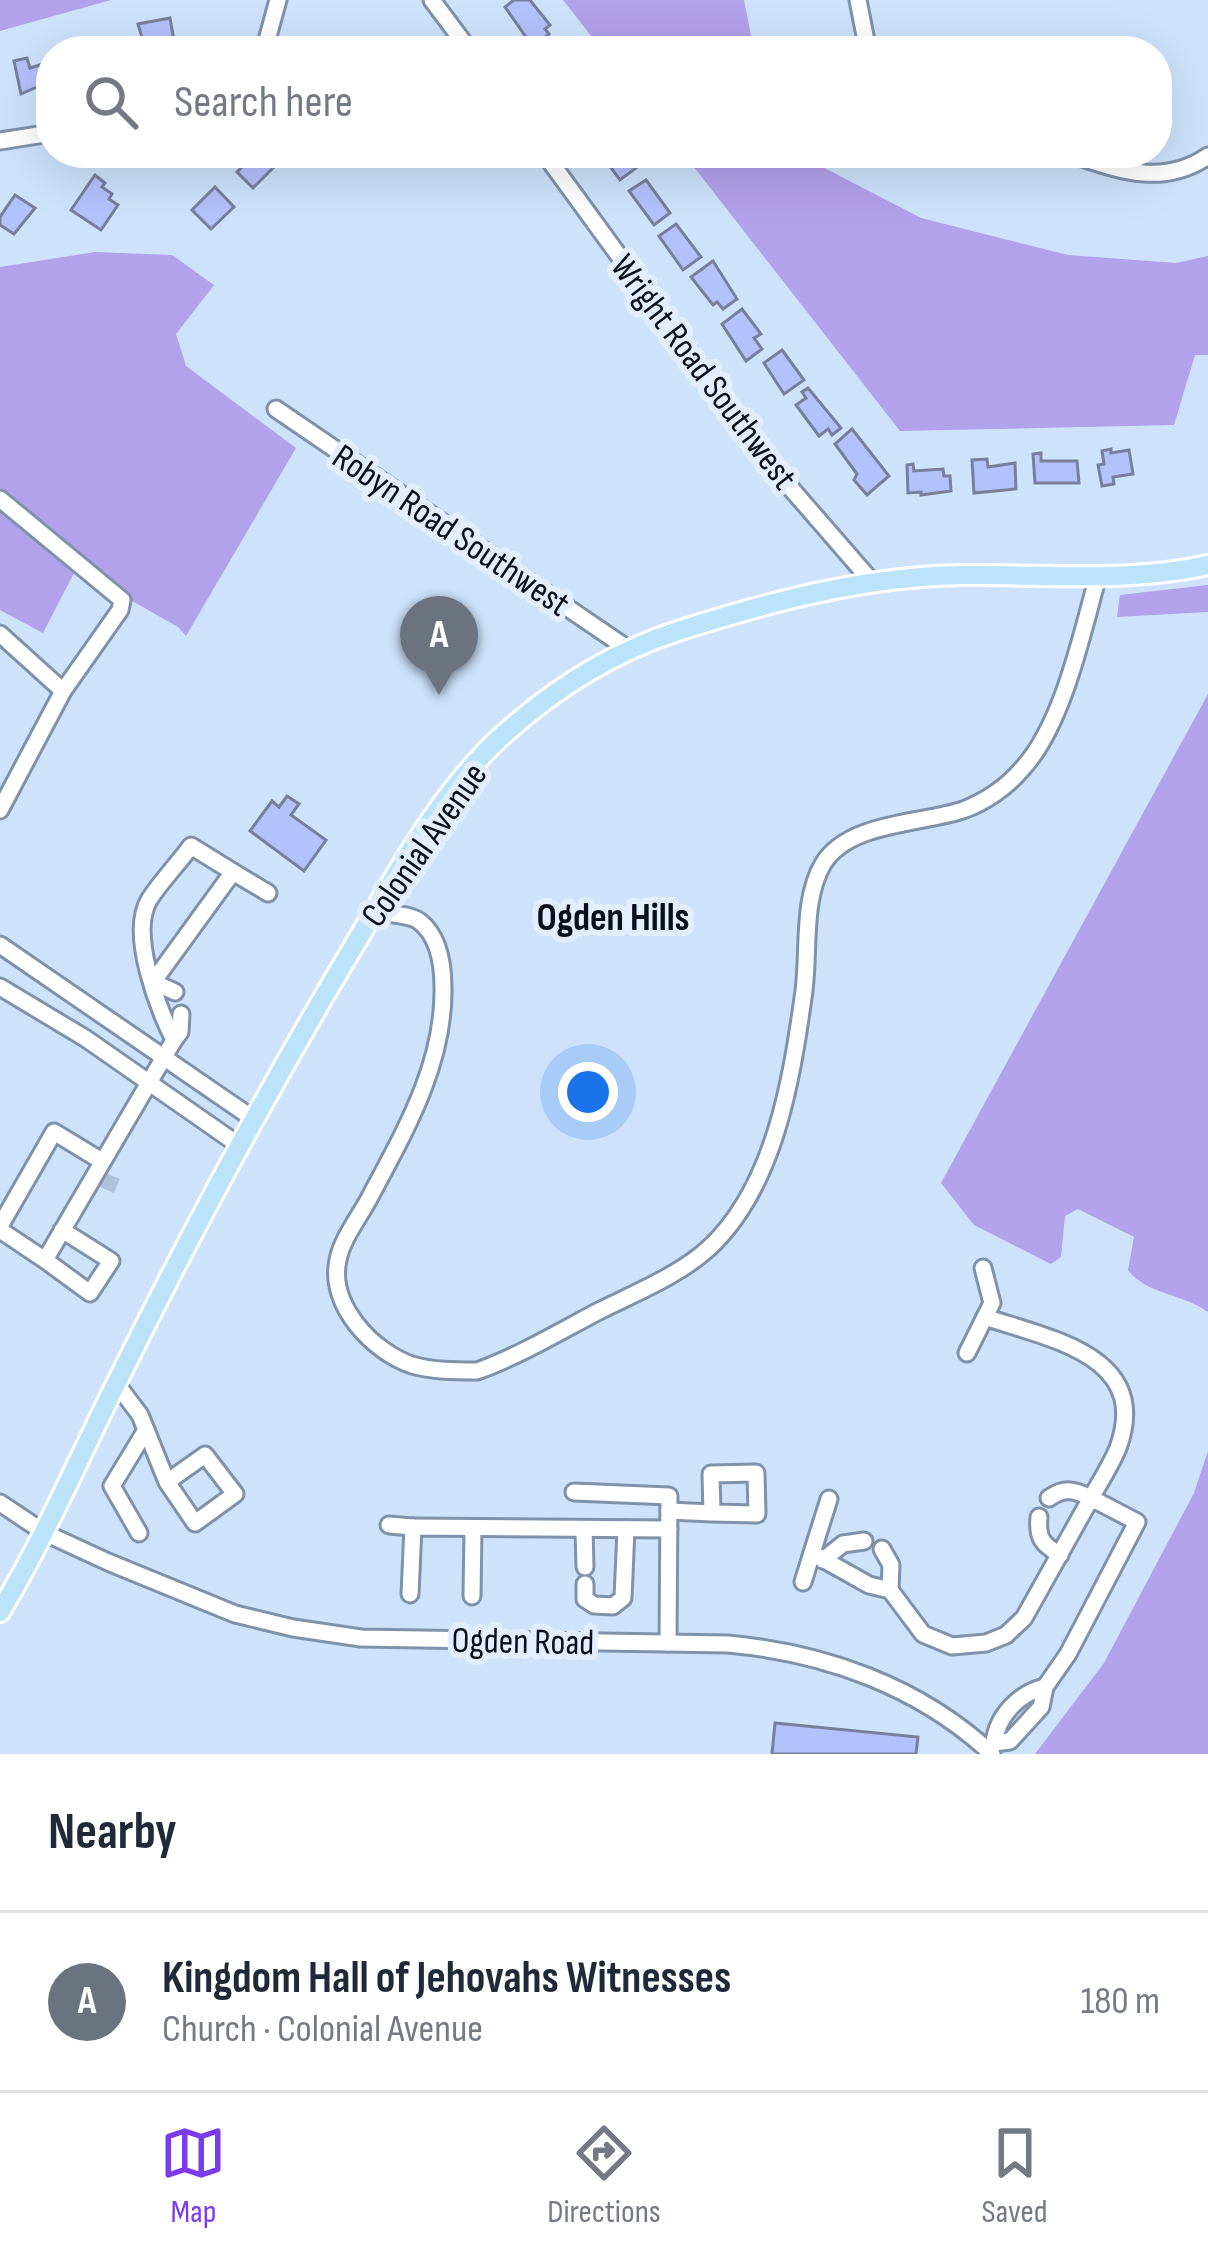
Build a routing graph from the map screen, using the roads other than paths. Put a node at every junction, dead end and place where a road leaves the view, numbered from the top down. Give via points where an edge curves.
1 (278, 0) edge
2 (432, 0) edge
3 (858, 0) edge
4 (268, 36) edge
5 (459, 36) edge
6 (865, 36) edge
7 (36, 135) edge
8 (0, 141) edge
9 (1208, 156) edge
10 (555, 168) edge
11 (1115, 168) edge
12 (276, 409) dead end
13 (0, 499) edge
14 (1208, 566) edge
15 (1098, 576) junction
16 (873, 583) junction
17 (0, 634) edge
18 (628, 649) junction
19 (63, 691) junction
20 (5, 786) edge
21 (0, 810) edge
22 (233, 872) junction
23 (268, 893) dead end
24 (374, 911) junction
25 (0, 945) edge
26 (153, 982) junction
27 (0, 987) edge
28 (175, 992) dead end
29 (181, 1014) dead end
30 (174, 1040) junction
31 (166, 1059) junction
32 (148, 1082) junction
33 (255, 1120) junction
34 (240, 1146) junction
35 (104, 1155) junction
36 (115, 1171) dead end
37 (84, 1190) junction
38 (107, 1190) dead end
39 (0, 1228) edge
40 (62, 1229) junction
41 (45, 1260) junction
42 (983, 1268) dead end
43 (985, 1317) junction
44 (968, 1353) dead end
45 (116, 1383) junction
46 (146, 1430) junction
47 (167, 1482) junction
48 (574, 1492) dead end
49 (1049, 1498) dead end
50 (1091, 1498) junction
51 (829, 1499) dead end
52 (0, 1503) edge
53 (669, 1511) junction
54 (712, 1513) dead end
55 (1039, 1517) dead end
56 (388, 1525) dead end
57 (412, 1527) junction
58 (472, 1529) junction
59 (584, 1529) junction
60 (626, 1529) junction
61 (669, 1529) junction
62 (45, 1533) junction
63 (139, 1533) dead end
64 (864, 1541) dead end
65 (882, 1550) dead end
66 (1060, 1555) junction
67 (818, 1557) junction
68 (803, 1582) dead end
69 (890, 1590) junction
70 (410, 1594) dead end
71 (472, 1596) dead end
72 (0, 1612) edge
73 (668, 1643) junction
74 (991, 1749) edge

1 - 4 street
2 - 5 street
3 - 6 street
7 - 8 street
9 - 11 street via 1151,175
10 - 16 street, Wright Road Southwest via 775,470
12 - 18 street, Robyn Road Southwest
13 - 19 street via 122,600
14 - 15 main road, Colonial Avenue
15 - 16 main road, Colonial Avenue
15 - 24 street via 1054,714 1022,770 993,796 870,832 836,848 822,866 773,1136 754,1188 728,1227 676,1271 476,1371 443,1371 384,1351 340,1295 338,1258 431,1074 443,1012 443,970 430,935 417,919
16 - 18 main road, Colonial Avenue
17 - 19 street
18 - 24 main road, Colonial Avenue via 500,737 445,800
19 - 20 street
20 - 21 street
22 - 23 street
22 - 26 street
22 - 26 street via 191,846 147,903 143,941
24 - 33 main road, Colonial Avenue
25 - 31 street
26 - 28 street
26 - 30 street
27 - 32 street
29 - 30 street
30 - 31 street
31 - 32 street
31 - 33 street
32 - 34 street
32 - 35 street
33 - 34 main road, Colonial Avenue
34 - 45 main road, Colonial Avenue
35 - 36 street
35 - 37 street
35 - 39 street via 54,1132
37 - 38 street
37 - 40 street
39 - 41 street
40 - 41 street
40 - 41 street via 110,1261 90,1294
42 - 43 street via 992,1304
43 - 44 street
43 - 50 street via 1100,1361 1120,1385 1125,1418 1118,1448
45 - 46 street
45 - 62 main road, Colonial Avenue
46 - 47 street
46 - 63 street via 112,1486
47 - 47 street via 195,1522 235,1495 206,1455
48 - 53 street via 669,1496
49 - 50 street via 1076,1490
50 - 66 street
50 - 74 street via 1137,1522 1041,1707 1010,1741
51 - 67 street
52 - 62 street, Ogden Road
53 - 54 street
53 - 61 street
55 - 66 street via 1043,1545
56 - 57 street
57 - 58 street
57 - 70 street
58 - 59 street
58 - 71 street
59 - 60 street
59 - 60 street via 585,1599 613,1606 623,1598
60 - 61 street
61 - 73 street
62 - 72 main road, Colonial Avenue
62 - 73 street, Ogden Road via 235,1614 293,1628 361,1638
64 - 67 street
65 - 69 street
66 - 69 street via 1024,1618 986,1643 952,1646 923,1634
67 - 68 street
67 - 69 street
73 - 74 street, Ogden Road via 788,1649 837,1663 884,1682

